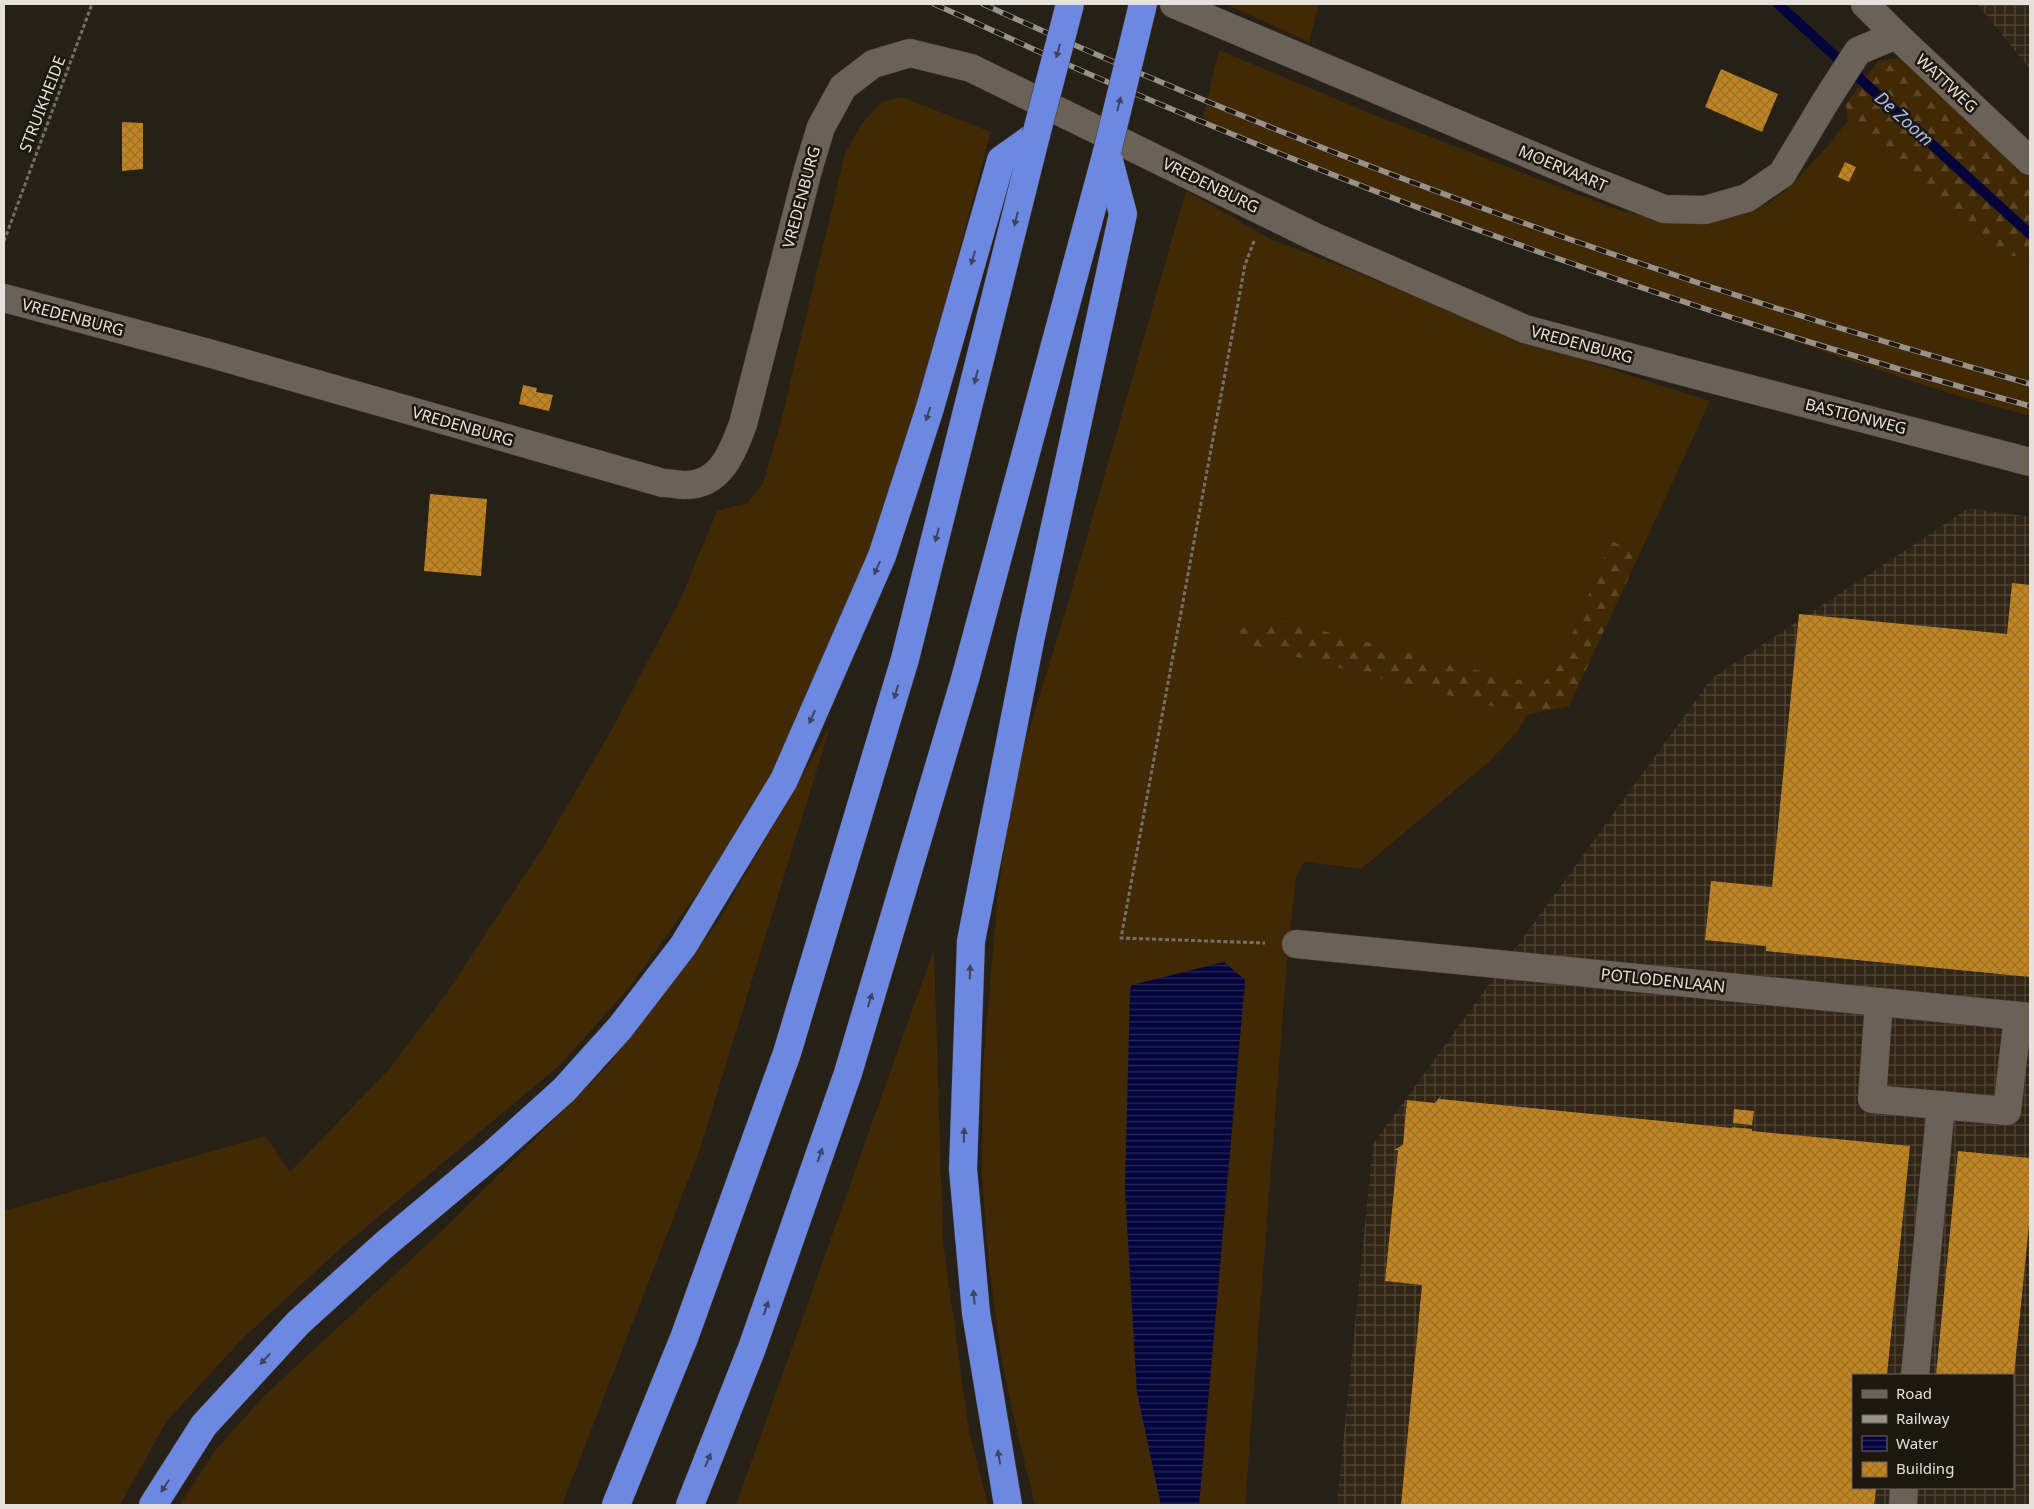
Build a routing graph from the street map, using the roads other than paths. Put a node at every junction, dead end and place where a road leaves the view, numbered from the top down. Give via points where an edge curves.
1 (1070, 4) edge
2 (1143, 4) edge
3 (1174, 4) edge
4 (1865, 4) edge
5 (1896, 35) junction
6 (1036, 135) junction
7 (1107, 152) junction
8 (2030, 161) edge
9 (4, 298) edge
10 (1681, 371) joint
11 (2030, 462) edge
12 (1296, 944) road end
13 (1879, 1002) junction
14 (2024, 1016) edge
15 (1941, 1105) junction
16 (1915, 1374) edge
17 (1904, 1489) edge
18 (153, 1505) edge
19 (616, 1505) edge
20 (690, 1505) edge
21 (1008, 1505) edge
22 (1903, 1505) edge

1 -> 6 highway, bridge
7 -> 2 highway, bridge
3 - 5 street, MOERVAART via 1664,209 1705,210 1747,198 1782,174 1858,51
4 - 5 street, WATTWEG
5 - 8 street, WATTWEG
6 -> 18 highway via 1000,160 930,408 882,556 784,780 683,946 620,1028 564,1090 298,1323 204,1424
6 -> 19 highway via 905,660 788,1053 684,1338
20 -> 7 highway via 752,1348 848,1074 965,679
21 -> 7 highway via 976,1313 963,1169 972,941 1034,622 1123,214
9 - 10 street, VREDENBURG via 663,483 687,485 702,482 717,474 734,449 743,424 821,127 843,87 873,64 910,53 971,68 1316,237 1525,329
10 - 11 street, BASTIONWEG
12 - 13 street, POTLODENLAAN
13 - 14 street, POTLODENLAAN
13 - 15 street via 1872,1099
14 - 15 street via 2008,1111
15 - 16 street
17 - 22 street

